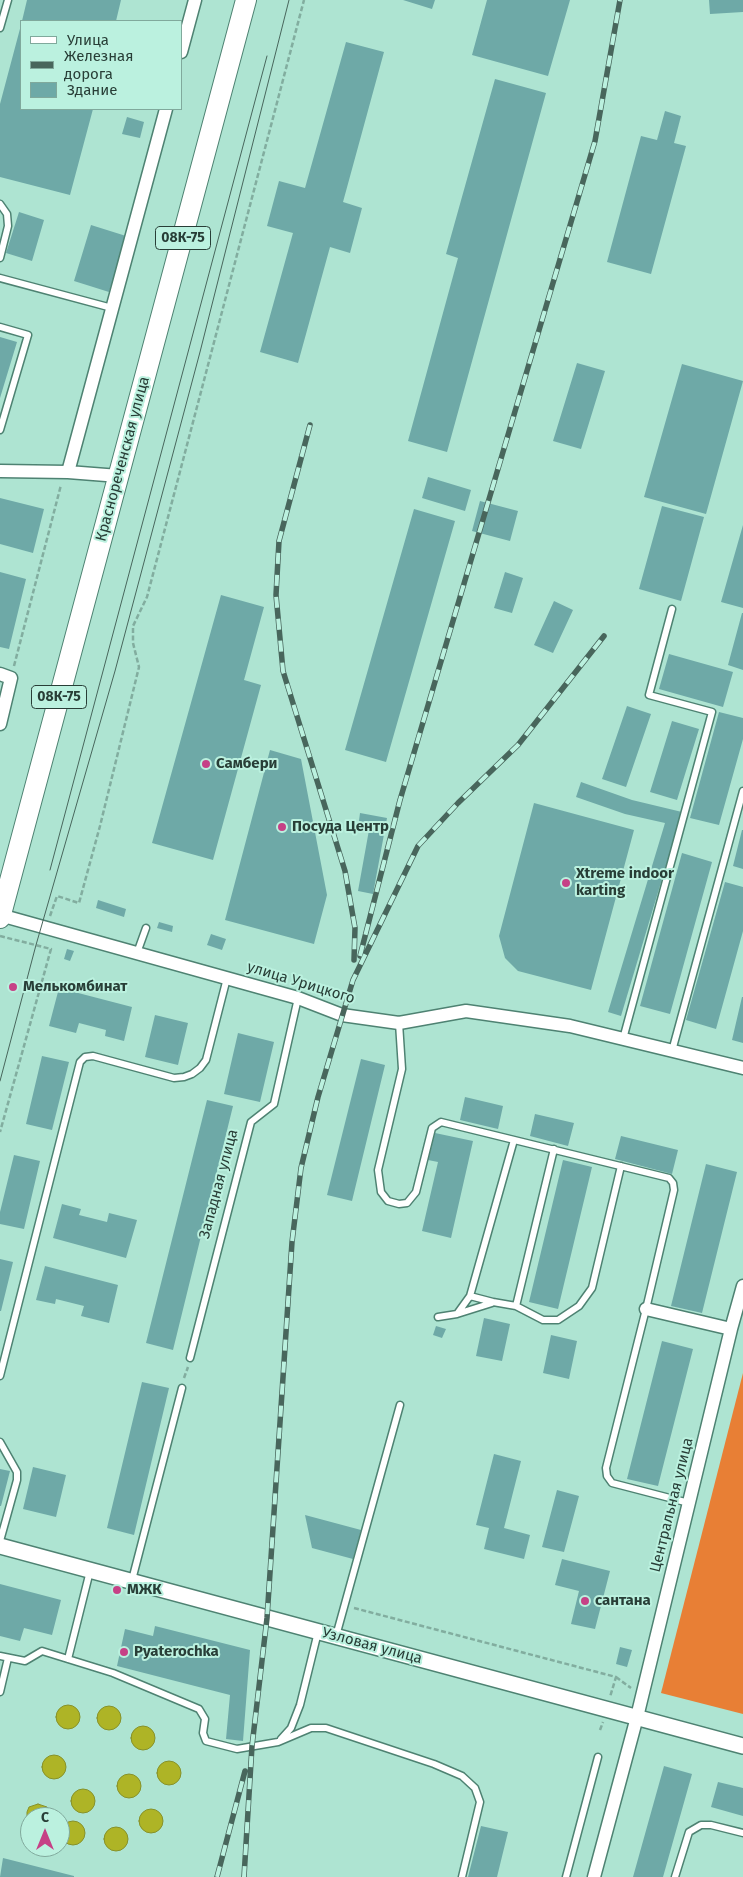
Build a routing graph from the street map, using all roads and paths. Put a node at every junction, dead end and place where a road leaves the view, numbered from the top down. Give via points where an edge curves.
1 (8, 0) edge
2 (195, 0) edge
3 (246, 0) edge
4 (304, 0) edge
5 (0, 28) edge
6 (182, 48) edge
7 (166, 110) edge
8 (0, 204) edge
9 (0, 258) edge
10 (0, 278) edge
11 (112, 308) junction
12 (0, 327) edge
13 (0, 430) edge
14 (0, 470) edge
15 (66, 472) junction
16 (119, 476) junction
17 (672, 609) dead end
18 (6, 676) edge
19 (0, 724) edge
20 (743, 791) edge
21 (0, 916) edge
22 (46, 928) junction
23 (146, 928) dead end
24 (0, 936) edge
25 (137, 953) junction
26 (227, 978) junction
27 (298, 998) junction
28 (399, 1023) junction
29 (622, 1039) junction
30 (672, 1051) junction
31 (743, 1068) edge
32 (0, 1132) edge
33 (514, 1140) junction
34 (554, 1149) junction
35 (620, 1166) junction
36 (743, 1286) edge
37 (470, 1296) junction
38 (493, 1302) junction
39 (516, 1306) junction
40 (646, 1309) junction
41 (457, 1314) junction
42 (438, 1318) dead end
43 (731, 1329) junction
44 (190, 1358) joint
45 (0, 1376) edge
46 (182, 1388) joint
47 (400, 1405) dead end
48 (0, 1442) edge
49 (689, 1503) junction
50 (0, 1541) edge
51 (0, 1546) edge
52 (90, 1570) junction
53 (132, 1580) junction
54 (345, 1605) junction
55 (318, 1631) junction
56 (336, 1636) junction
57 (0, 1656) edge
58 (8, 1658) junction
59 (68, 1659) junction
60 (616, 1677) junction
61 (643, 1691) junction
62 (0, 1692) edge
63 (606, 1709) junction
64 (637, 1717) junction
65 (600, 1730) dead end
66 (278, 1742) junction
67 (743, 1746) edge
68 (598, 1757) dead end
69 (743, 1834) edge
70 (462, 1877) edge
71 (566, 1877) edge
72 (594, 1877) edge
73 (675, 1877) edge

1 - 5 lane
2 - 6 street
3 - 16 main road, Краснореченская улица / 08К-75
4 - 22 path via 147,596 134,626 133,643 139,667 79,903 57,896
7 - 11 street
8 - 9 lane via 7,214 8,226
10 - 11 lane
11 - 15 street
12 - 13 lane via 28,335
14 - 15 street
15 - 16 street
15 - 18 path
16 - 21 main road, Краснореченская улица / 08К-75
17 - 29 lane via 648,694 712,712
18 - 19 street
20 - 30 lane
21 - 22 street, улица Урицкого
22 - 25 street, улица Урицкого
23 - 25 lane
24 - 32 path via 50,949
25 - 26 street, улица Урицкого
26 - 27 street, улица Урицкого
26 - 45 lane via 206,1060 192,1074 174,1078 93,1056 80,1062
27 - 28 street, улица Урицкого via 342,1015
27 - 44 lane, Западная улица via 274,1104 251,1122
28 - 29 street, улица Урицкого via 466,1011 570,1026
28 - 33 lane via 402,1069 378,1170 381,1192 388,1201 407,1203 416,1192 432,1128 440,1122
29 - 30 street, улица Урицкого
30 - 31 street, улица Урицкого
33 - 34 lane
33 - 37 lane
34 - 35 lane
34 - 39 lane
35 - 39 lane via 592,1288 580,1306 558,1320 543,1320
35 - 40 lane via 669,1178 673,1183
36 - 43 street, Центральная улица
37 - 38 lane
37 - 41 lane
38 - 39 lane
38 - 41 lane
40 - 43 street
40 - 49 lane via 606,1468 607,1476 612,1483
41 - 42 lane
43 - 49 street, Центральная улица
44 - 46 path
46 - 53 lane
47 - 54 lane
48 - 50 lane via 17,1472
49 - 61 street, Центральная улица
51 - 52 street, Узловая улица
52 - 53 street, Узловая улица
52 - 59 lane
53 - 55 street, Узловая улица
54 - 56 lane
54 - 60 path
55 - 56 street, Узловая улица
55 - 66 lane via 300,1705 291,1728
56 - 63 street, Узловая улица
57 - 58 lane
58 - 59 lane via 24,1662 42,1651
58 - 62 lane
59 - 66 lane via 113,1673 199,1709 205,1719 203,1733 206,1741 237,1749
60 - 61 path
60 - 63 path
61 - 64 street, Центральная улица
63 - 64 street, Узловая улица
63 - 65 path
64 - 67 street, Узловая улица
64 - 72 street, Центральная улица
66 - 70 lane via 304,1730 326,1728 462,1776 475,1788 480,1802
68 - 71 lane
69 - 73 lane via 711,1825 695,1828 689,1832

